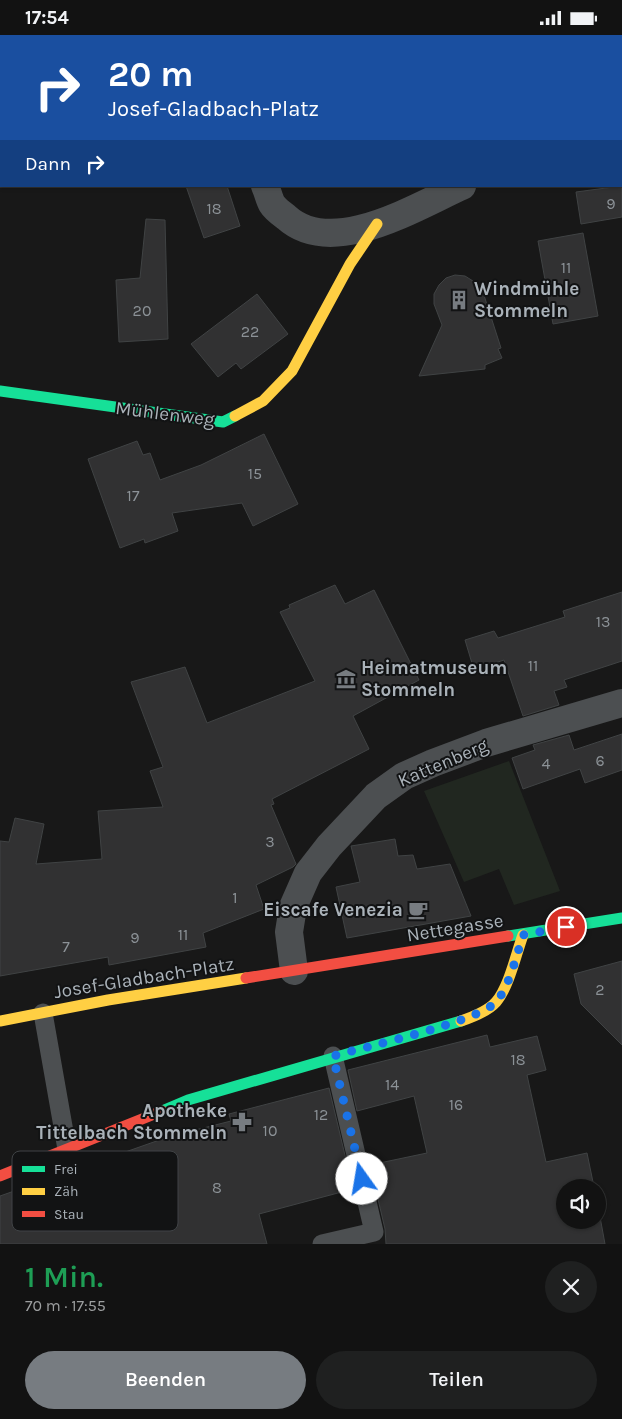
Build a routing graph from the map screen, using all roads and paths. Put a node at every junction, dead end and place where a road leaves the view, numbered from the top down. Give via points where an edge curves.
1 (460, 187) edge
2 (269, 196) edge
3 (377, 224) junction
4 (0, 391) edge
5 (622, 703) edge
6 (622, 918) edge
7 (523, 935) junction
8 (294, 971) junction
9 (43, 1013) junction
10 (0, 1021) edge
11 (333, 1056) junction
12 (67, 1149) junction
13 (62, 1151) edge
14 (12, 1171) edge
15 (0, 1176) edge
16 (322, 1244) edge

1 - 3 street
2 - 3 street via 291,222 312,232 344,233
3 - 4 street, Mühlenweg via 350,264 292,371 264,401 222,422
5 - 8 street, Kattenberg via 486,743 404,776 376,796 308,873 293,907 289,932
6 - 7 street, Nettegasse
7 - 8 street, Nettegasse
7 - 11 street via 496,1002 474,1017
8 - 9 street, Josef-Gladbach-Platz
9 - 10 street, Josef-Gladbach-Platz
9 - 12 lane
11 - 12 street via 188,1100
11 - 16 lane via 374,1232
12 - 13 street
14 - 15 street

